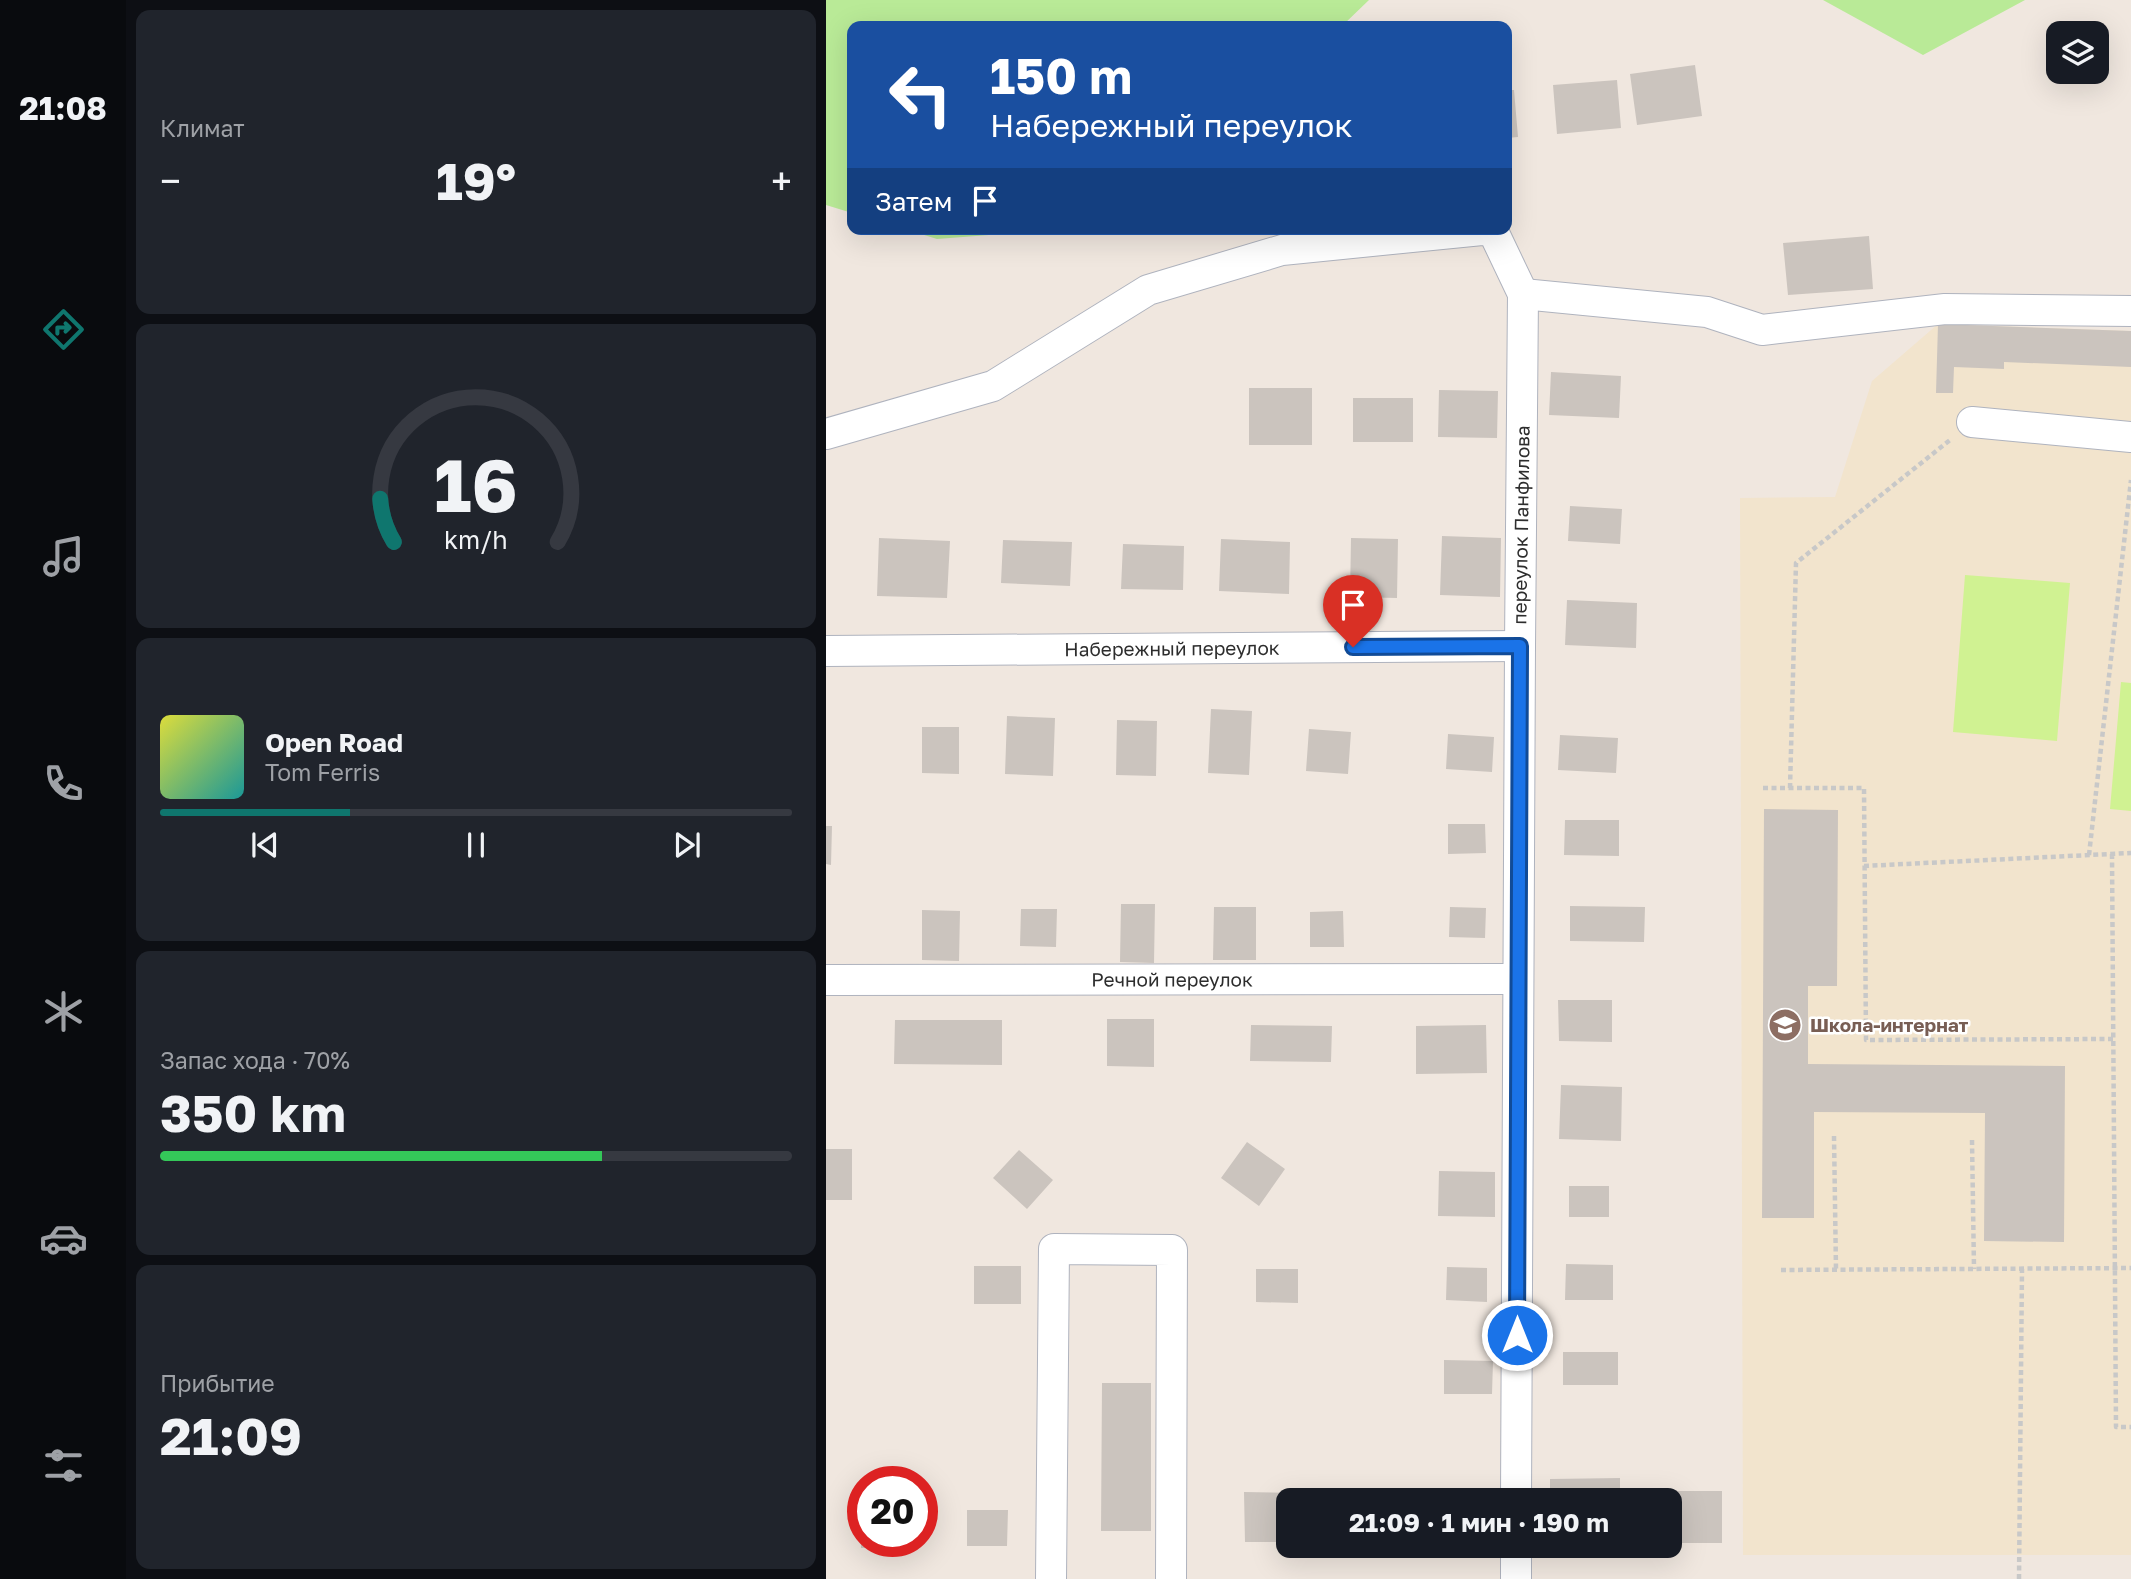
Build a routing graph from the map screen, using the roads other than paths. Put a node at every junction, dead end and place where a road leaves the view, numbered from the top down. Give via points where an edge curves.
1 (1432, 235) edge
2 (1495, 235) edge
3 (1523, 294) junction
4 (2131, 311) edge
5 (1972, 422) road end
6 (826, 434) edge
7 (2131, 437) edge
8 (1520, 646) junction
9 (826, 651) edge
10 (1518, 979) junction
11 (826, 980) edge
12 (1516, 1488) edge
13 (1516, 1558) edge
14 (1051, 1579) edge
15 (1171, 1579) edge
16 (1516, 1579) edge

1 - 6 lane via 1282,250 1148,290 992,386
2 - 3 lane, переулок Панфилова
3 - 4 lane via 1707,312 1762,330 1945,309
3 - 8 lane, переулок Панфилова
5 - 7 lane
8 - 9 lane, Набережный переулок
8 - 10 lane, переулок Панфилова
10 - 11 lane, Речной переулок
10 - 12 lane, переулок Панфилова
13 - 16 lane
14 - 15 lane via 1054,1249 1172,1250

